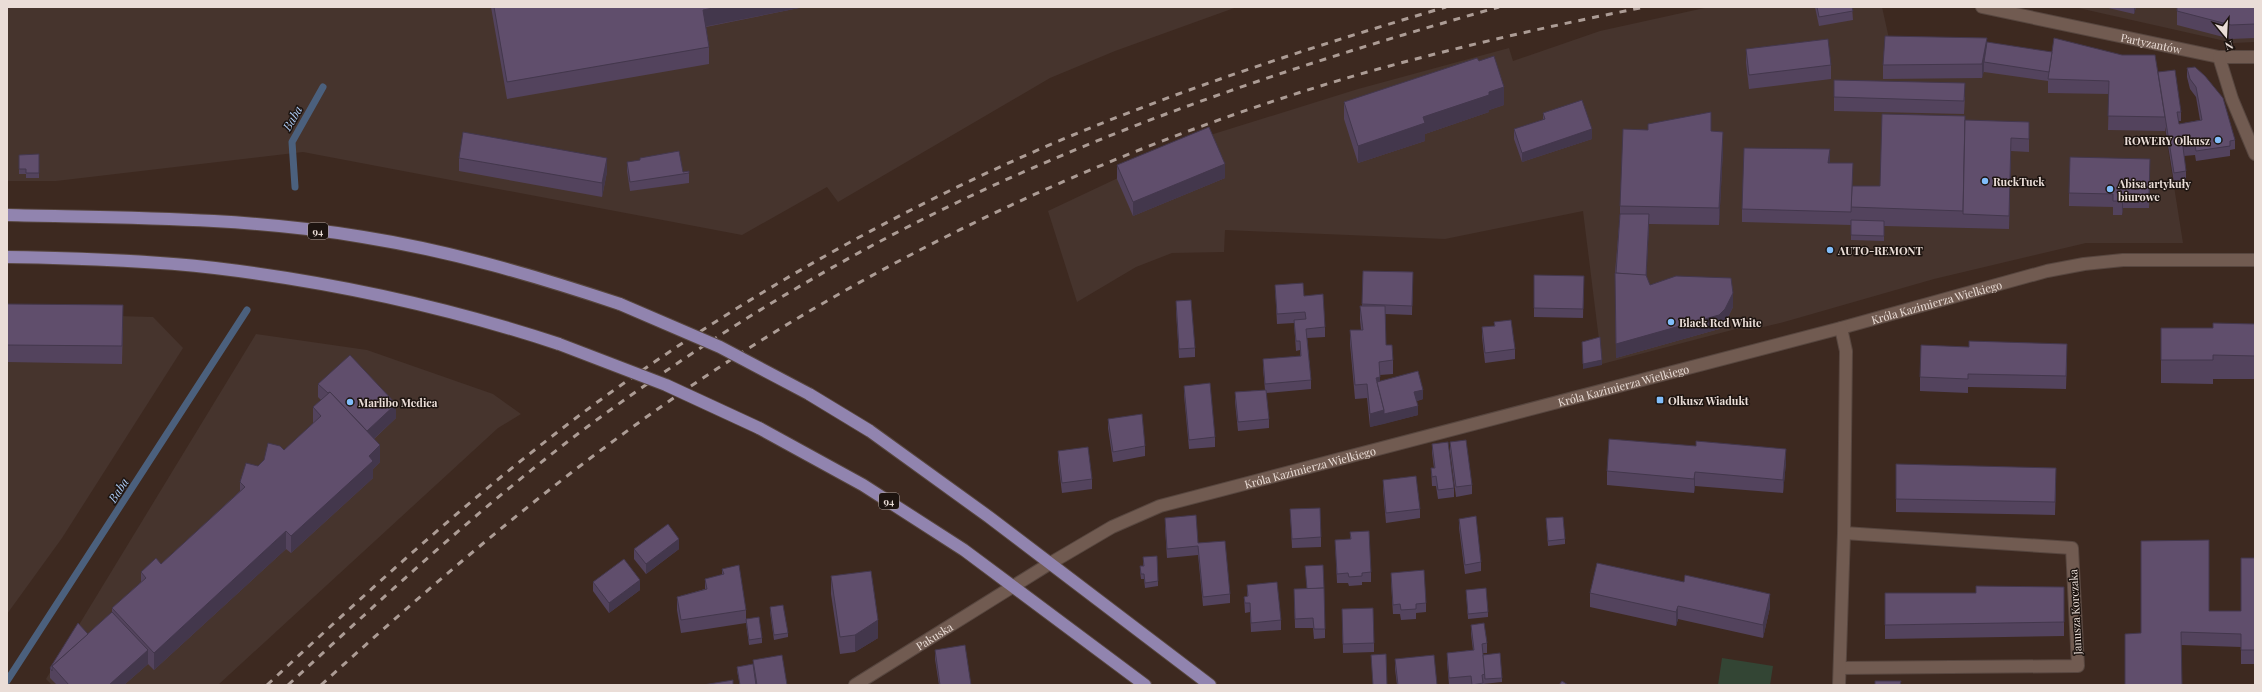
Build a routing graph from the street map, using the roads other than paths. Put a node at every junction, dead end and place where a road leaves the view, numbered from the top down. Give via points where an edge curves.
1 (1982, 7) edge
2 (2219, 57) junction
3 (2255, 57) edge
4 (2255, 154) edge
5 (7, 215) edge
6 (7, 257) edge
7 (2255, 260) edge
8 (1841, 328) junction
9 (1844, 533) junction
10 (1049, 564) junction
11 (1013, 586) junction
12 (1840, 668) junction
13 (855, 685) edge
14 (1145, 685) edge
15 (1210, 685) edge
16 (1839, 685) edge

1 - 2 street, Partyzantów
2 - 3 street, Partyzantów
2 - 4 street via 2232,99
5 - 10 main road, 94, bridge via 214,221 362,236 489,264 620,304 720,347 809,394 870,431
6 - 11 main road, 94, bridge via 214,268 283,278 403,300 559,344 659,382 759,428 863,485 964,550
7 - 8 street, Króla Kazimierza Wielkiego via 2147,259 2078,265 2047,271
8 - 9 street via 1846,351
8 - 10 street, Króla Kazimierza Wielkiego via 1160,506 1112,527
9 - 12 street
9 - 12 street, Janusza Korczaka via 2072,548 2078,666
10 - 11 street, Króla Kazimierza Wielkiego
10 - 15 main road, 94
11 - 13 street, Pakuska
11 - 14 main road, 94
12 - 16 street

